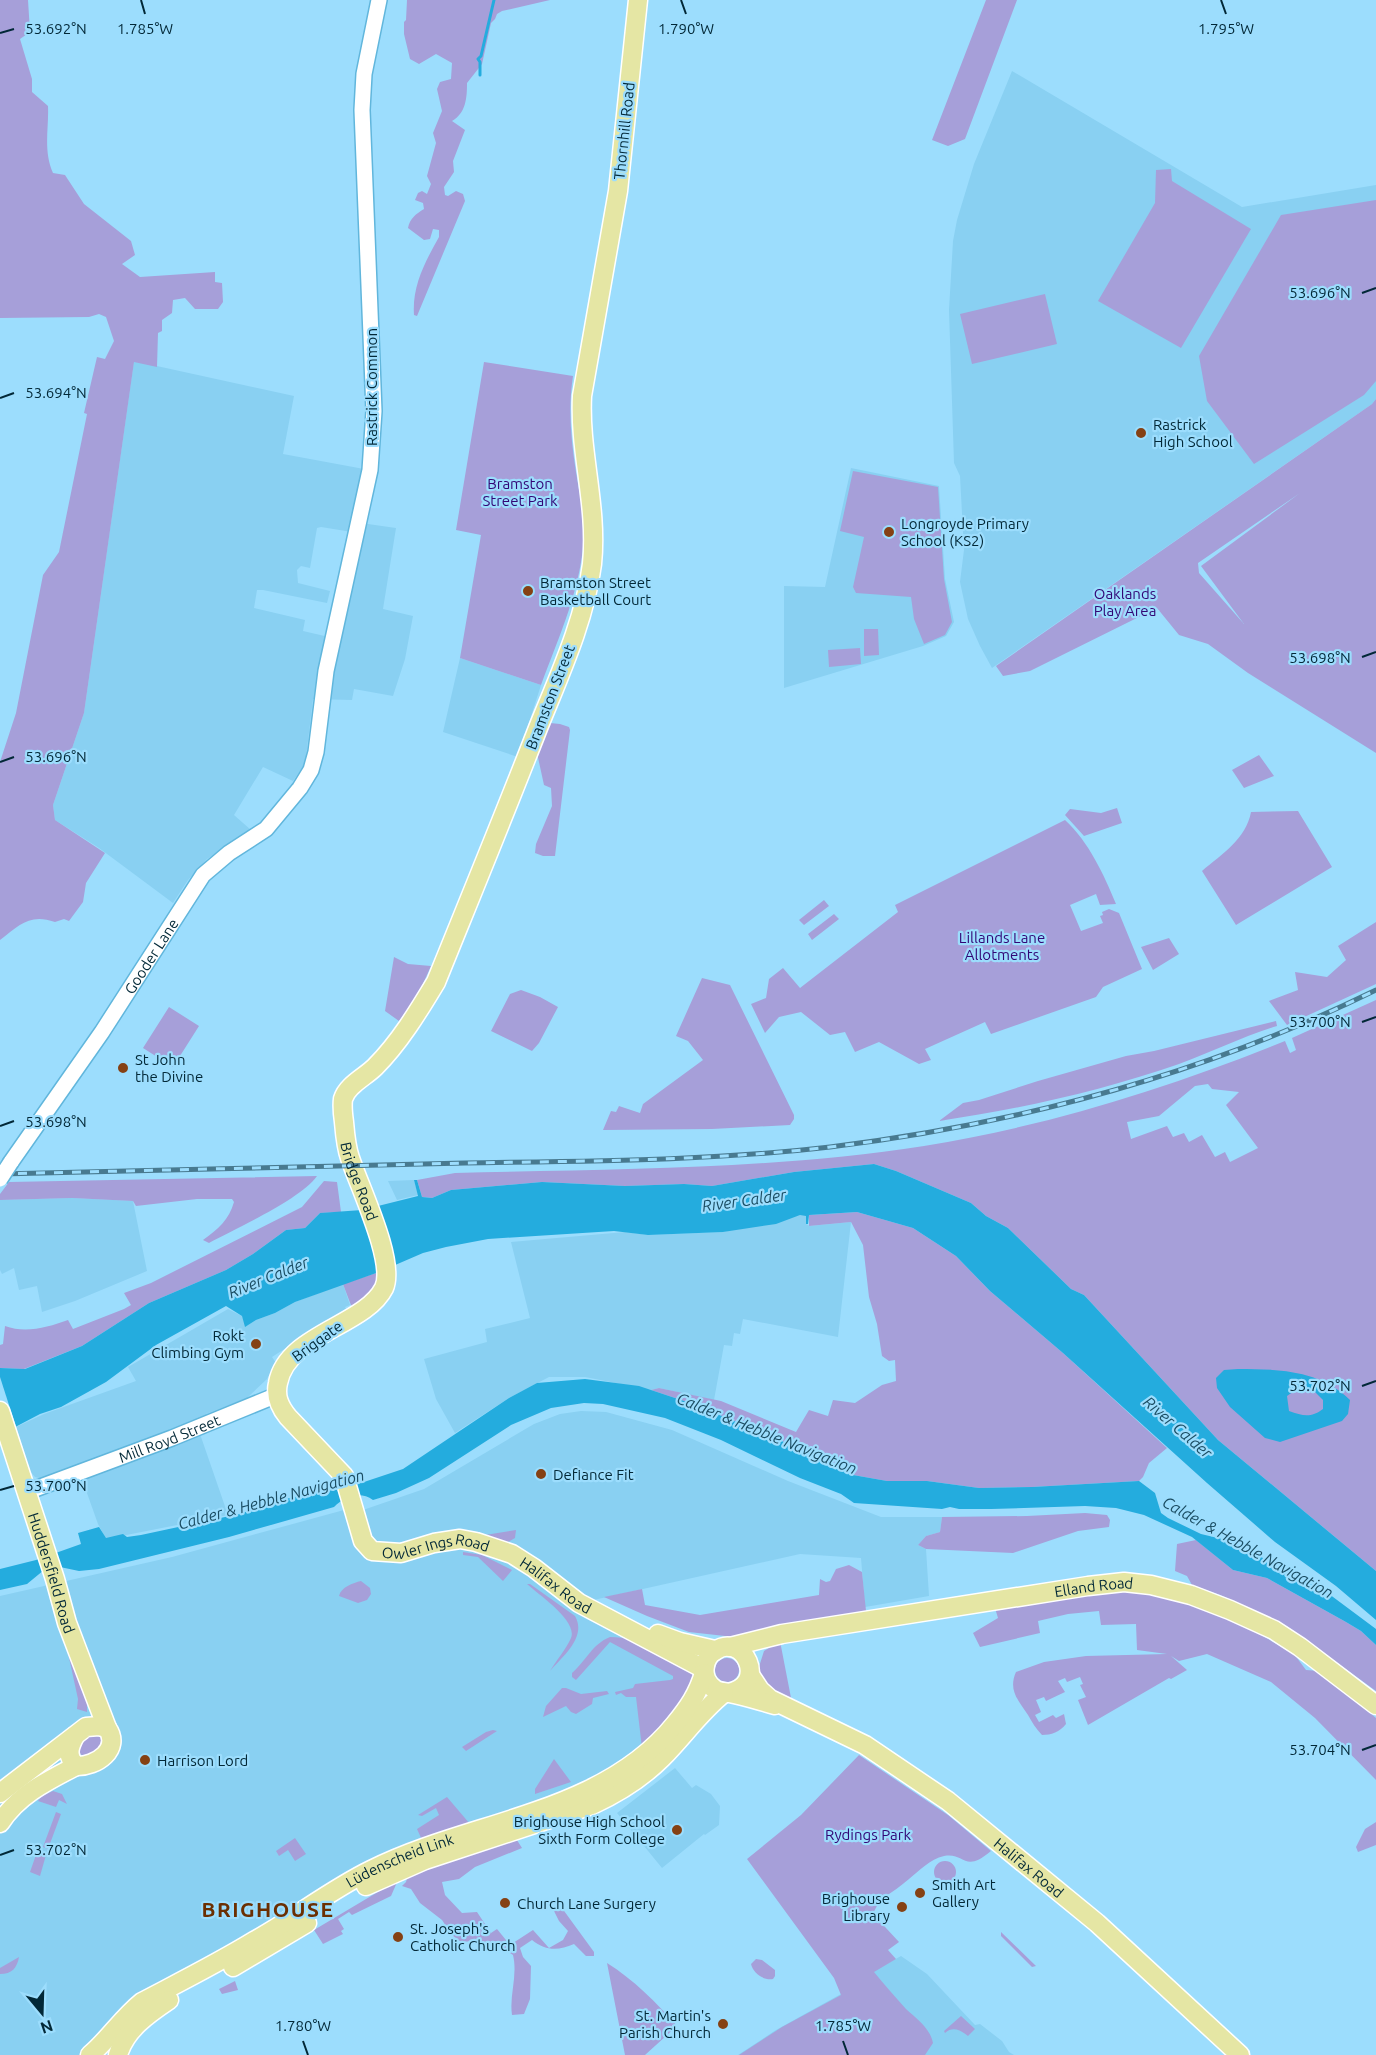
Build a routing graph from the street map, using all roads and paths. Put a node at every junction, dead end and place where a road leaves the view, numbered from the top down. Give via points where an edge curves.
1 (379, 0) edge
2 (639, 0) edge
3 (606, 262) joint
4 (311, 770) joint
5 (349, 1089) joint
6 (0, 1179) edge
7 (386, 1272) joint
8 (277, 1395) junction
9 (0, 1411) edge
10 (27, 1492) junction
11 (512, 1554) joint
12 (602, 1615) junction
13 (782, 1634) junction
14 (723, 1649) junction
15 (749, 1668) junction
16 (704, 1671) junction
17 (726, 1693) junction
18 (96, 1698) junction
19 (1376, 1705) edge
20 (797, 1711) junction
21 (107, 1728) junction
22 (81, 1731) junction
23 (76, 1766) junction
24 (0, 1793) edge
25 (0, 1823) edge
26 (90, 2055) edge
27 (118, 2055) edge
28 (1240, 2055) edge

1 - 4 street, Rastrick Common via 364,74 362,110 373,441 326,671
2 - 3 main road, Thornhill Road via 618,191
3 - 5 main road, Bramston Street via 582,396 593,522 592,564 579,616 556,684 436,982 389,1052
4 - 6 street, Gooder Lane, bridge via 266,829 203,875 96,1042
5 - 7 main road, Bridge Road via 343,1098 347,1145
7 - 8 main road, Briggate via 383,1289 372,1303 291,1358 280,1376
8 - 10 street, Mill Royd Street
8 - 11 main road, Owler Ings Road via 284,1412 344,1476 363,1540 372,1551 401,1553 460,1539
9 - 10 main road, Huddersfield Road
10 - 18 main road, Huddersfield Road via 67,1623
11 - 12 main road, Halifax Road
12 - 14 main road, Halifax Road via 680,1642
12 - 16 main road, Halifax Road
13 - 14 main road, Elland Road
13 - 15 main road via 760,1648
13 - 19 main road, Elland Road via 1088,1586 1144,1584 1191,1595 1274,1630
14 - 15 main road, Halifax Road via 744,1654
14 - 16 main road via 706,1661
15 - 17 main road via 742,1688
15 - 20 main road, Halifax Road via 764,1694
16 - 17 main road, Halifax Road via 711,1686
16 - 26 main road, Lüdenscheid Link via 698,1692 670,1731 610,1779 569,1798 417,1849 369,1871 254,1942 142,2002
17 - 20 main road, Halifax Road
17 - 27 main road, Lüdenscheid Link via 709,1705 654,1766 612,1796 425,1860 372,1883 260,1953 148,2014 126,2038
18 - 21 main road, Huddersfield Road
18 - 22 main road via 93,1714
20 - 28 main road, Halifax Road via 865,1745 948,1801 1097,1923
21 - 22 main road
21 - 23 main road via 113,1742 110,1749 101,1759
22 - 23 main road via 69,1748
22 - 24 main road
23 - 25 main road via 36,1787

